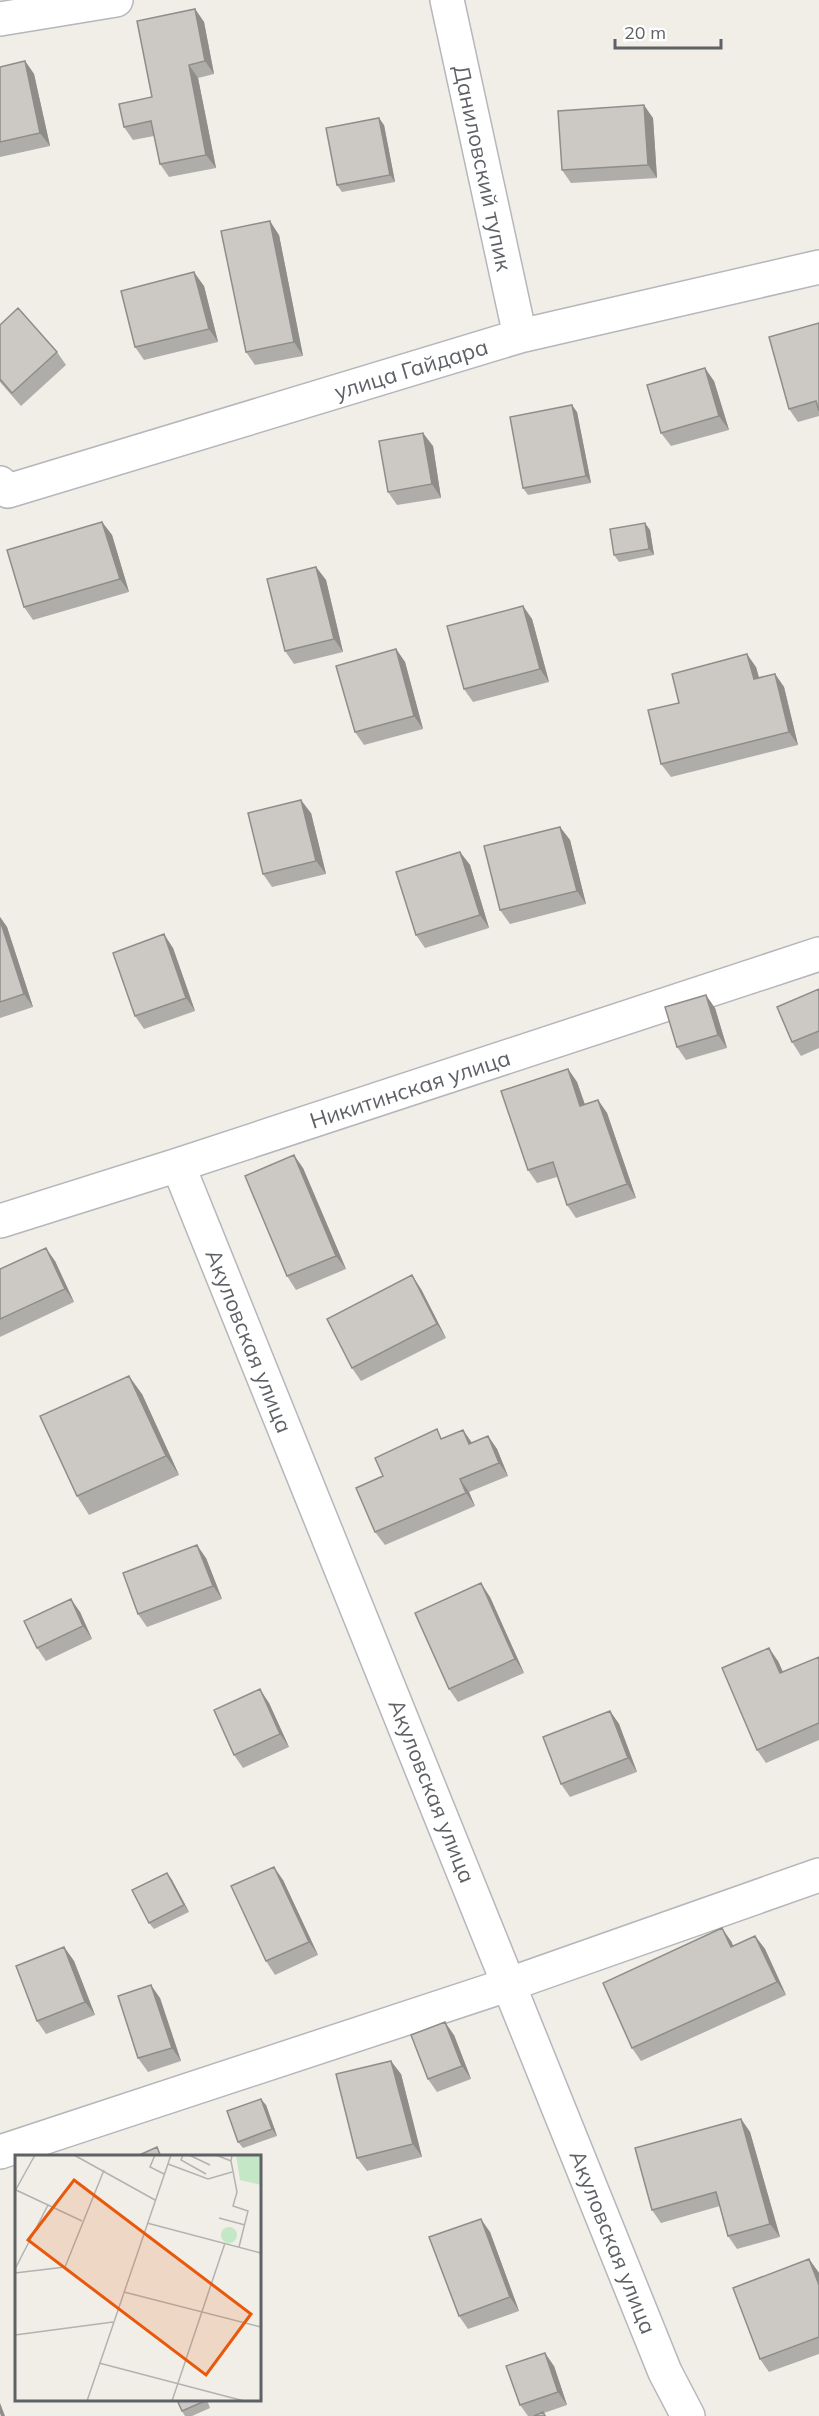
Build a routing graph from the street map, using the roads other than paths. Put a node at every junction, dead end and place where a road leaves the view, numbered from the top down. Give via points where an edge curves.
1 (116, 0) edge
2 (447, 0) edge
3 (0, 19) edge
4 (819, 267) edge
5 (520, 336) junction
6 (4, 487) edge
7 (819, 954) edge
8 (178, 1165) junction
9 (0, 1221) edge
10 (819, 1875) edge
11 (510, 1984) junction
12 (0, 2152) edge
13 (688, 2416) edge

1 - 3 street
2 - 5 street, Даниловский тупик
4 - 5 street, улица Гайдара
5 - 6 street, улица Гайдара
7 - 8 street, Никитинская улица
8 - 9 street, Никитинская улица
8 - 11 street, Акуловская улица
10 - 11 street
11 - 12 street
11 - 13 street, Акуловская улица via 665,2372

